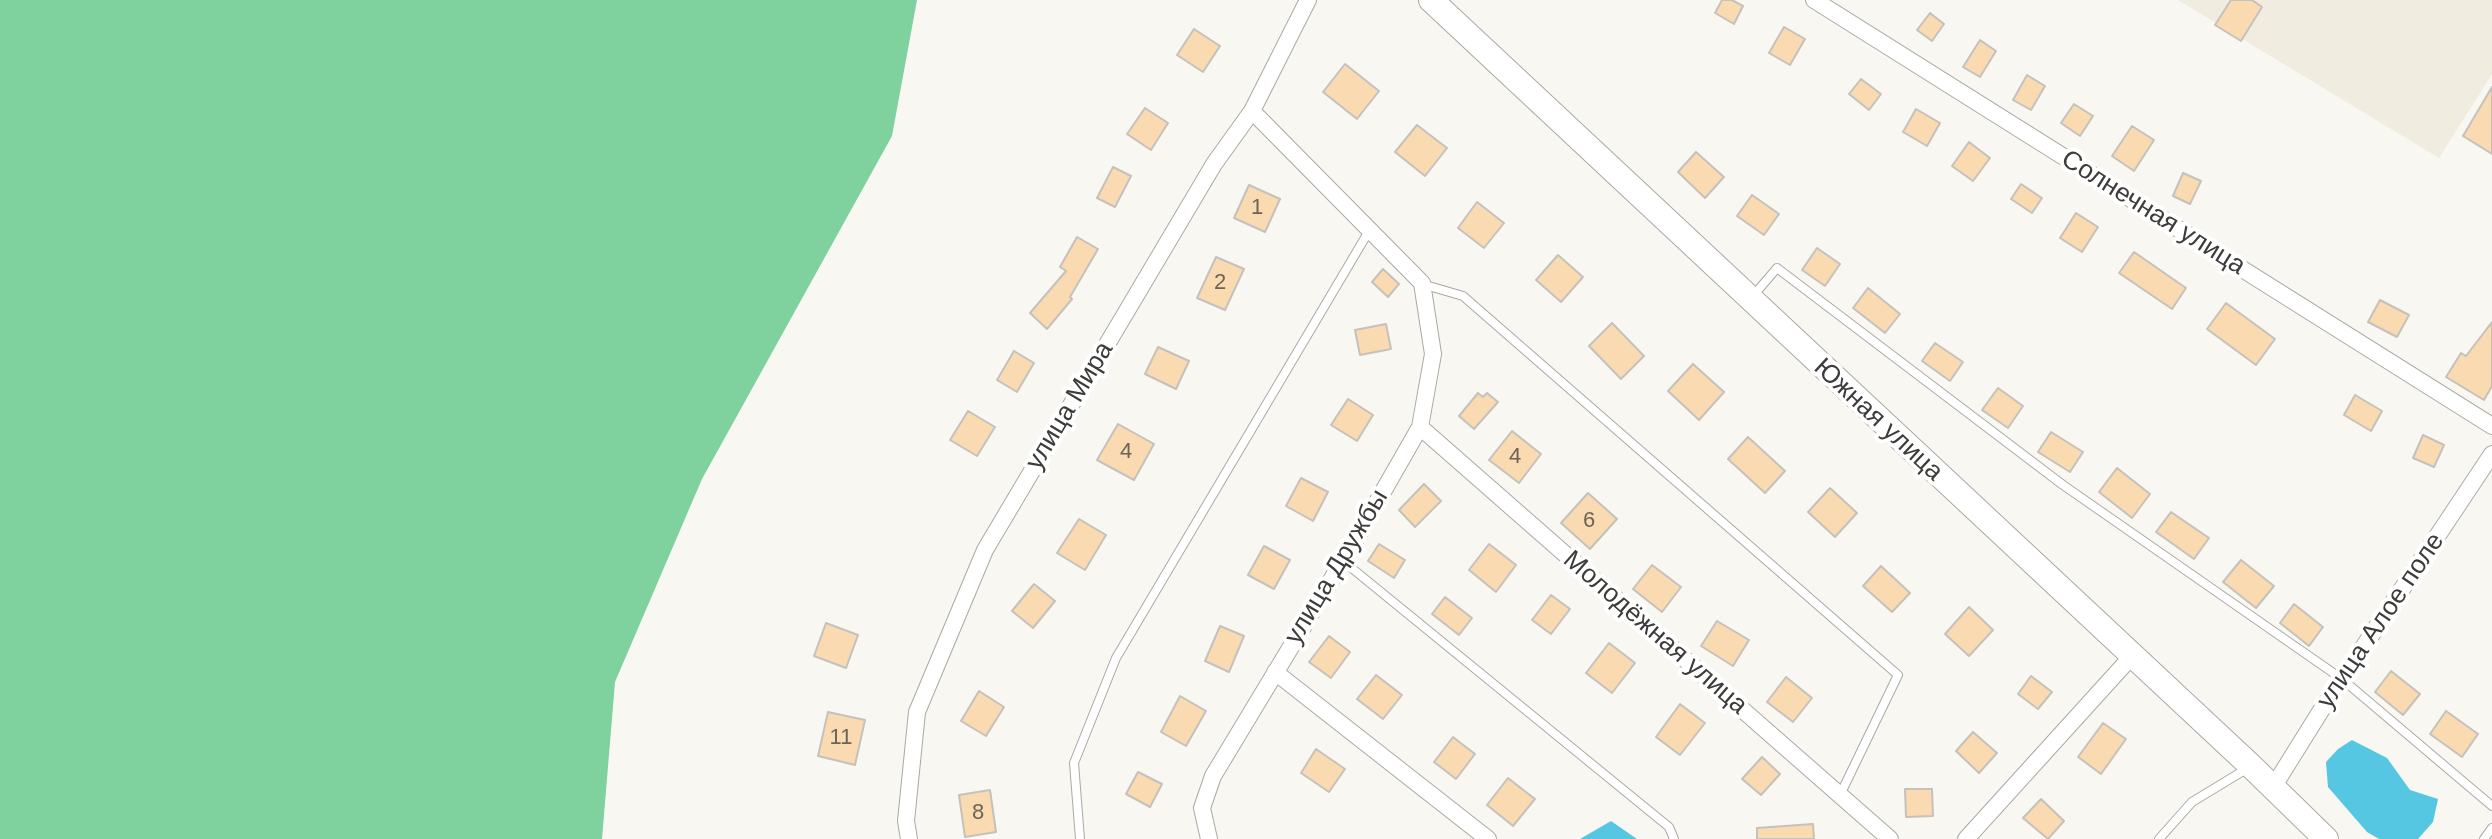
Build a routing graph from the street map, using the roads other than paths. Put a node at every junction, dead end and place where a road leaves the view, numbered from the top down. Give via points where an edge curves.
1 (1308, 0) edge
2 (1431, 0) edge
3 (1814, 0) edge
4 (1252, 111) junction
5 (1369, 231) junction
6 (1422, 283) junction
7 (1749, 300) junction
8 (2492, 426) edge
9 (1420, 427) junction
10 (2492, 454) edge
11 (1343, 560) junction
12 (2132, 656) junction
13 (1275, 672) junction
14 (2342, 679) junction
15 (2251, 766) junction
16 (2272, 789) junction
17 (1840, 795) junction
18 (2492, 806) edge
19 (2492, 828) edge
20 (909, 839) edge
21 (1080, 839) edge
22 (1209, 839) edge
23 (1488, 839) edge
24 (1674, 839) edge
25 (1890, 839) edge
26 (1966, 839) edge
27 (2159, 839) edge
28 (2326, 839) edge
29 (2484, 839) edge

1 - 4 street, улица Мира
2 - 7 main road, Южная улица
3 - 8 street, Солнечная улица
4 - 5 street
4 - 20 street, улица Мира via 1214,164 985,550 917,712 906,821
5 - 6 street
5 - 21 lane via 1116,658 1074,763
6 - 9 street, улица Дружбы via 1433,354
6 - 17 lane via 1463,296 1898,675
7 - 12 main road, Южная улица
7 - 14 lane via 1777,268 2063,485
9 - 11 street, улица Дружбы
9 - 17 street, Молодёжная улица
10 - 14 street, улица Алое поле
11 - 13 street, улица Дружбы
11 - 24 lane via 1669,827
12 - 15 main road, Южная улица
12 - 26 street
13 - 22 street, улица Дружбы via 1213,776 1202,808
13 - 23 street
14 - 16 street, улица Алое поле
14 - 18 lane
15 - 16 main road, Южная улица
15 - 27 lane via 2192,802
16 - 28 main road, Южная улица
17 - 25 street, Молодёжная улица
19 - 29 lane

